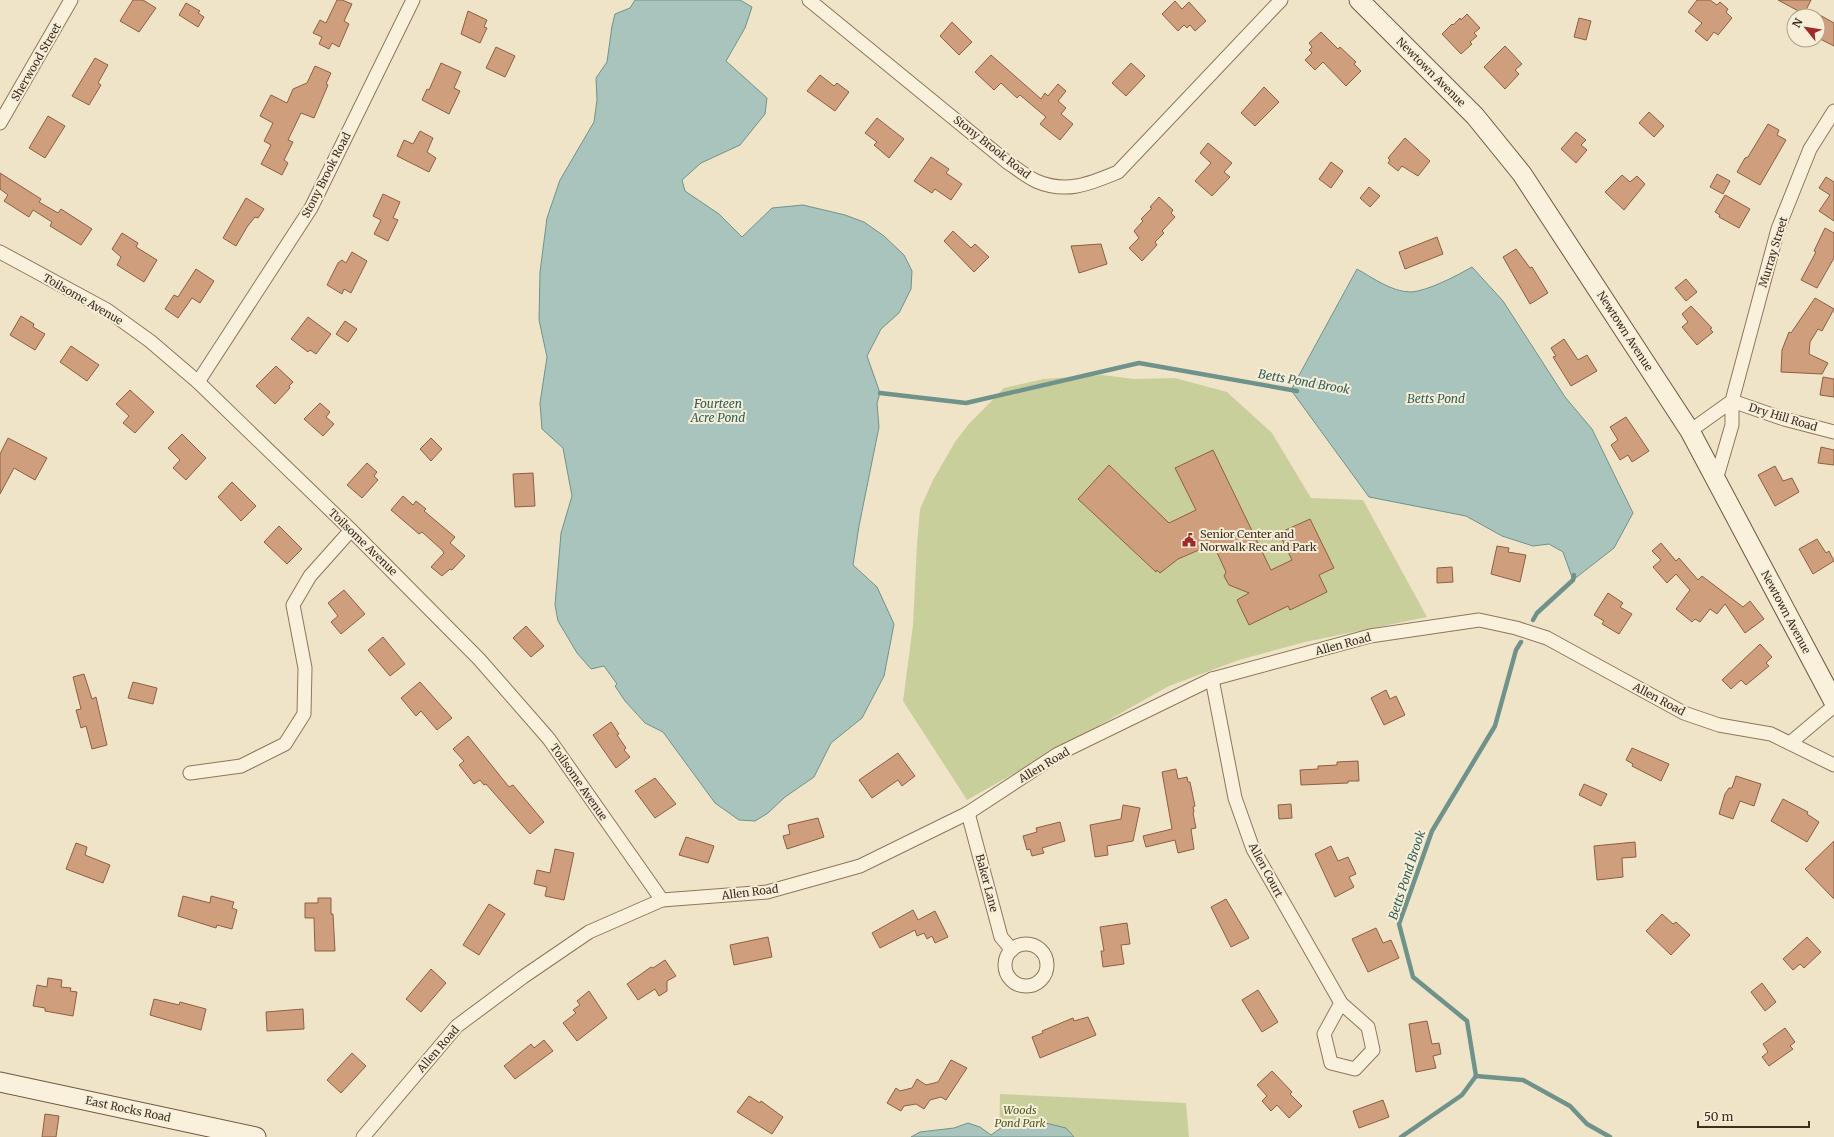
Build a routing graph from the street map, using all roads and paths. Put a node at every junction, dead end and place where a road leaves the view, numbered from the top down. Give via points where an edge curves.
1 (71, 0) edge
2 (412, 0) edge
3 (809, 0) edge
4 (1282, 0) edge
5 (1359, 0) edge
6 (1834, 110) edge
7 (0, 123) edge
8 (0, 252) edge
9 (198, 382) junction
10 (1732, 401) junction
11 (1690, 431) junction
12 (1834, 432) edge
13 (1716, 480) junction
14 (351, 530) junction
15 (1212, 679) junction
16 (1834, 702) edge
17 (1834, 706) edge
18 (1790, 743) junction
19 (1834, 765) edge
20 (190, 773) dead end
21 (968, 813) junction
22 (662, 900) junction
23 (1012, 950) dead end
24 (1341, 1003) junction
25 (0, 1082) edge
26 (256, 1137) edge
27 (363, 1137) edge

1 - 7 street, Sherwood Street
2 - 9 street, Stony Brook Road via 311,208
3 - 4 street, Stony Brook Road via 1007,162 1035,181 1063,188 1086,185 1118,172
5 - 11 main road, Newtown Avenue via 1475,116 1522,174
6 - 10 street, Murray Street via 1810,149 1778,229
8 - 9 street, Toilsome Avenue via 107,310 150,341
9 - 14 street, Toilsome Avenue
10 - 11 street
10 - 12 street, Dry Hill Road via 1784,419
10 - 13 street, Murray Street via 1732,425
11 - 13 main road, Newtown Avenue
13 - 16 main road, Newtown Avenue
14 - 20 street via 310,576 293,605 305,668 304,714 285,744 242,766
14 - 22 street, Toilsome Avenue via 479,659 549,739
15 - 18 street, Allen Road via 1370,636 1479,620 1547,638 1684,713 1719,725 1771,734
15 - 21 street, Allen Road via 1058,754
15 - 24 street, Allen Court via 1235,798 1253,849
17 - 18 street
18 - 19 street, Allen Road
21 - 22 street, Allen Road via 860,866 813,880 767,892
21 - 23 street, Baker Lane via 1001,937
22 - 27 street, Allen Road via 588,932 457,1026
24 - 24 street, Allen Court via 1324,1034 1331,1064 1355,1069 1373,1050 1368,1027
25 - 26 main road, East Rocks Road

